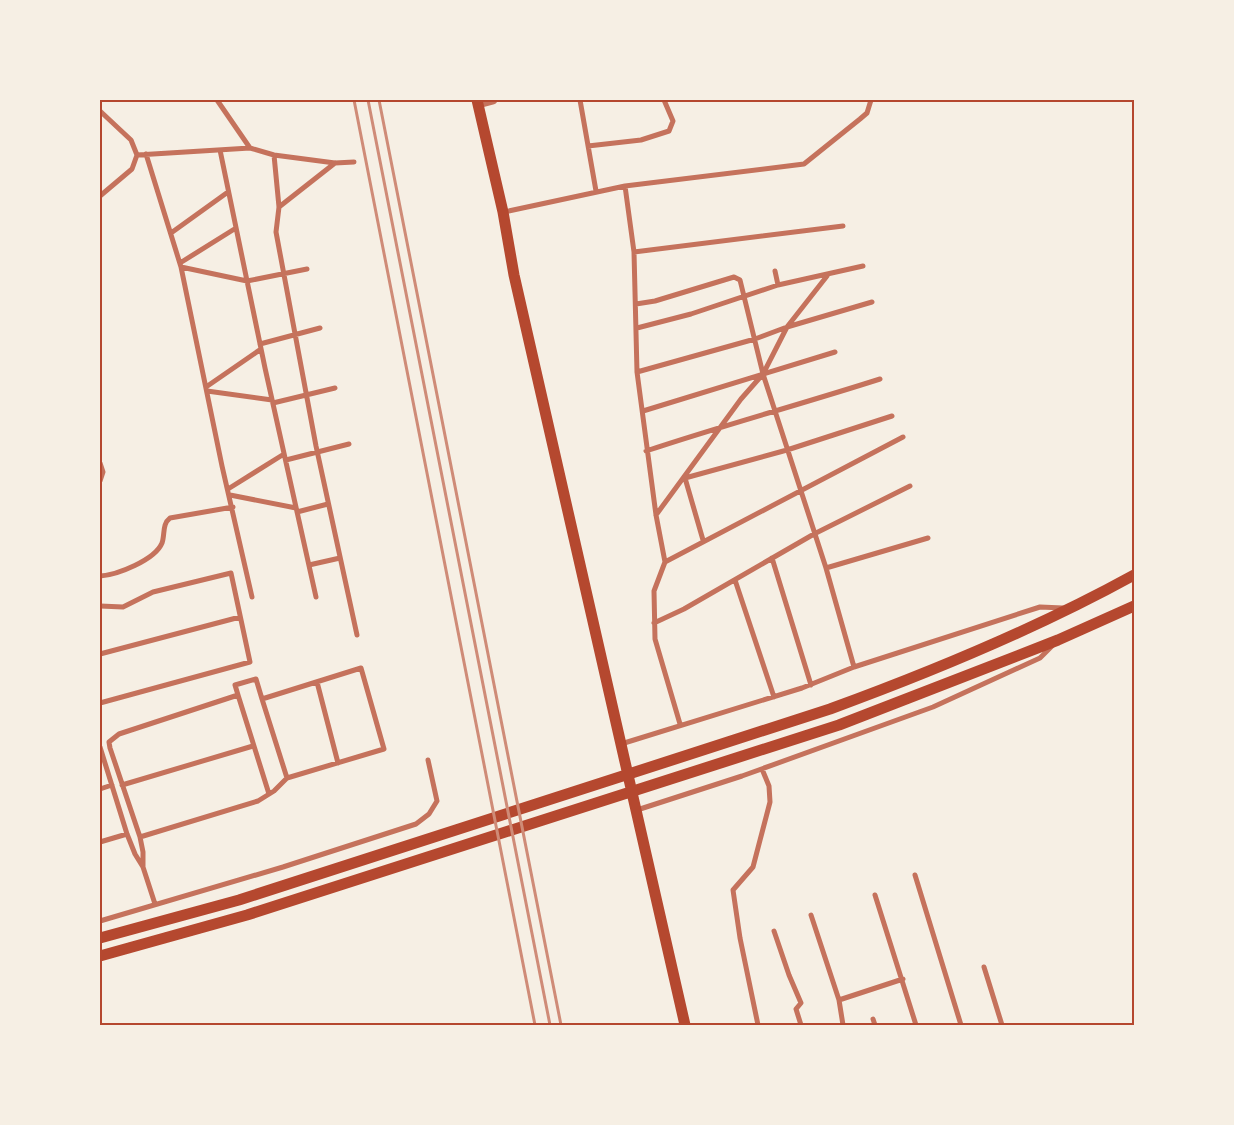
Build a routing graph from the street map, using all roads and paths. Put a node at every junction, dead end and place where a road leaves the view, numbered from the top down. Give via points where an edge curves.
1 (217, 100) edge
2 (493, 100) edge
3 (580, 100) edge
4 (664, 100) edge
5 (871, 100) edge
6 (477, 102) edge
7 (100, 111) edge
8 (588, 146) junction
9 (250, 148) junction
10 (220, 150) junction
11 (146, 154) junction
12 (137, 155) junction
13 (274, 155) junction
14 (354, 162) dead end
15 (335, 163) junction
16 (625, 186) junction
17 (596, 191) junction
18 (228, 192) junction
19 (100, 196) edge
20 (279, 207) junction
21 (503, 212) junction
22 (843, 226) dead end
23 (236, 228) junction
24 (171, 234) junction
25 (634, 252) junction
26 (180, 265) junction
27 (862, 266) dead end
28 (307, 269) dead end
29 (775, 271) dead end
30 (284, 275) junction
31 (827, 276) junction
32 (247, 281) junction
33 (778, 285) junction
34 (742, 296) junction
35 (872, 302) dead end
36 (636, 304) junction
37 (787, 327) junction
38 (320, 328) dead end
39 (637, 328) junction
40 (295, 335) junction
41 (755, 339) junction
42 (260, 346) junction
43 (835, 352) dead end
44 (637, 372) junction
45 (763, 374) junction
46 (880, 379) dead end
47 (335, 388) dead end
48 (207, 389) junction
49 (306, 395) junction
50 (272, 402) junction
51 (643, 411) junction
52 (775, 412) junction
53 (892, 416) dead end
54 (723, 425) junction
55 (903, 436) dead end
56 (349, 444) dead end
57 (787, 450) junction
58 (646, 451) junction
59 (317, 452) junction
60 (285, 457) junction
61 (100, 463) edge
62 (685, 478) junction
63 (100, 481) edge
64 (910, 486) dead end
65 (800, 491) junction
66 (229, 492) junction
67 (328, 504) junction
68 (232, 507) junction
69 (297, 510) junction
70 (656, 515) junction
71 (814, 534) junction
72 (928, 538) dead end
73 (703, 540) junction
74 (340, 558) junction
75 (772, 558) junction
76 (665, 562) junction
77 (309, 565) junction
78 (826, 568) junction
79 (1134, 575) edge
80 (100, 576) edge
81 (735, 580) junction
82 (252, 597) dead end
83 (316, 598) dead end
84 (100, 606) edge
85 (1134, 606) edge
86 (1074, 608) junction
87 (240, 617) junction
88 (654, 623) junction
89 (357, 635) dead end
90 (1058, 640) junction
91 (100, 654) edge
92 (854, 667) junction
93 (317, 682) junction
94 (811, 685) junction
95 (238, 695) junction
96 (774, 696) junction
97 (262, 699) junction
98 (100, 702) edge
99 (680, 724) junction
100 (620, 744) junction
101 (253, 746) junction
102 (100, 747) edge
103 (428, 760) dead end
104 (338, 762) junction
105 (762, 769) junction
106 (287, 778) junction
107 (112, 785) junction
108 (122, 785) junction
109 (100, 789) edge
110 (269, 794) junction
111 (635, 810) junction
112 (127, 834) junction
113 (140, 838) junction
114 (100, 842) edge
115 (144, 867) junction
116 (915, 876) dead end
117 (875, 895) dead end
118 (155, 904) junction
119 (812, 915) dead end
120 (100, 921) edge
121 (774, 931) dead end
122 (104, 937) edge
123 (100, 956) edge
124 (984, 968) dead end
125 (902, 979) junction
126 (839, 1000) junction
127 (873, 1019) dead end
128 (685, 1025) edge
129 (758, 1025) edge
130 (801, 1025) edge
131 (843, 1025) edge
132 (875, 1025) edge
133 (916, 1025) edge
134 (961, 1025) edge
135 (1002, 1025) edge

1 - 9 street
2 - 6 street
3 - 8 street
4 - 8 street via 672,121 669,131 641,140
5 - 16 street via 867,113 804,164
6 - 21 main road
7 - 12 street via 131,140
8 - 17 street
9 - 10 street
9 - 13 street
10 - 11 street
10 - 18 street
11 - 12 street
11 - 24 street
12 - 19 street via 132,168
13 - 15 street
13 - 20 street
14 - 15 street
15 - 20 street
16 - 17 street
16 - 25 street
17 - 21 street
18 - 23 street
18 - 24 street
20 - 30 street via 276,232
21 - 100 main road via 514,275
22 - 25 street
23 - 26 street
23 - 32 street
24 - 26 street
25 - 36 street
26 - 32 street
26 - 48 street
27 - 31 street
28 - 30 street
29 - 33 street
30 - 32 street
30 - 40 street
31 - 33 street
31 - 37 street
32 - 42 street
33 - 34 street
34 - 36 street via 740,280 734,277 655,302
34 - 39 street
34 - 41 street
35 - 37 street
36 - 39 street
37 - 41 street
37 - 45 street
38 - 40 street
39 - 44 street
40 - 42 street
40 - 49 street
41 - 44 street
41 - 45 street
42 - 48 street
42 - 50 street
43 - 45 street
44 - 51 street
45 - 51 street
45 - 52 street
45 - 54 street
46 - 52 street
47 - 49 street
48 - 50 street
48 - 66 street
49 - 50 street
49 - 59 street
50 - 60 street
51 - 58 street
52 - 54 street
52 - 57 street
53 - 57 street
54 - 58 street
54 - 62 street
55 - 65 street
56 - 59 street
57 - 62 street
57 - 65 street
58 - 70 street
59 - 60 street
59 - 67 street
60 - 66 street
60 - 69 street
61 - 63 street via 103,472
62 - 70 street
62 - 73 street
64 - 71 street
65 - 71 street
65 - 73 street
66 - 68 street
66 - 69 street
67 - 69 street
67 - 74 street
68 - 80 street via 170,518 165,524 162,544 154,553 122,571
68 - 82 street
69 - 77 street
70 - 76 street
71 - 75 street
71 - 78 street
72 - 78 street
73 - 76 street
74 - 77 street
74 - 89 street
75 - 81 street
75 - 94 street
76 - 88 street via 654,592
77 - 83 street
78 - 92 street
79 - 86 main road
81 - 88 street
81 - 96 street
84 - 87 street via 122,607 153,592 230,573
85 - 90 main road
86 - 92 street via 1040,607
86 - 122 main road via 967,656 830,709 172,920
87 - 91 street
87 - 98 street via 250,662
88 - 99 street via 655,639
90 - 105 street via 1040,658 933,708
90 - 123 main road via 839,725 176,936
92 - 94 street
93 - 97 street
93 - 104 street
93 - 104 street via 362,668 384,749
94 - 96 street
95 - 97 street via 234,685 256,679
95 - 101 street
95 - 108 street via 112,739 110,748
96 - 99 street
97 - 106 street
99 - 100 street
100 - 111 main road
101 - 108 street
101 - 110 street
102 - 107 street
103 - 118 street via 437,801 430,814 416,824
104 - 106 street
105 - 111 street
105 - 129 street via 769,786 770,802 753,868 733,890
106 - 110 street
107 - 109 street
107 - 112 street
108 - 113 street
110 - 113 street via 258,801
111 - 128 main road
112 - 114 street
112 - 115 street
113 - 115 street
115 - 118 street
116 - 134 street
117 - 125 street
118 - 120 street
119 - 126 street
121 - 130 street via 801,1003 796,1009
124 - 135 street
125 - 126 street
125 - 133 street
126 - 131 street
127 - 132 street

